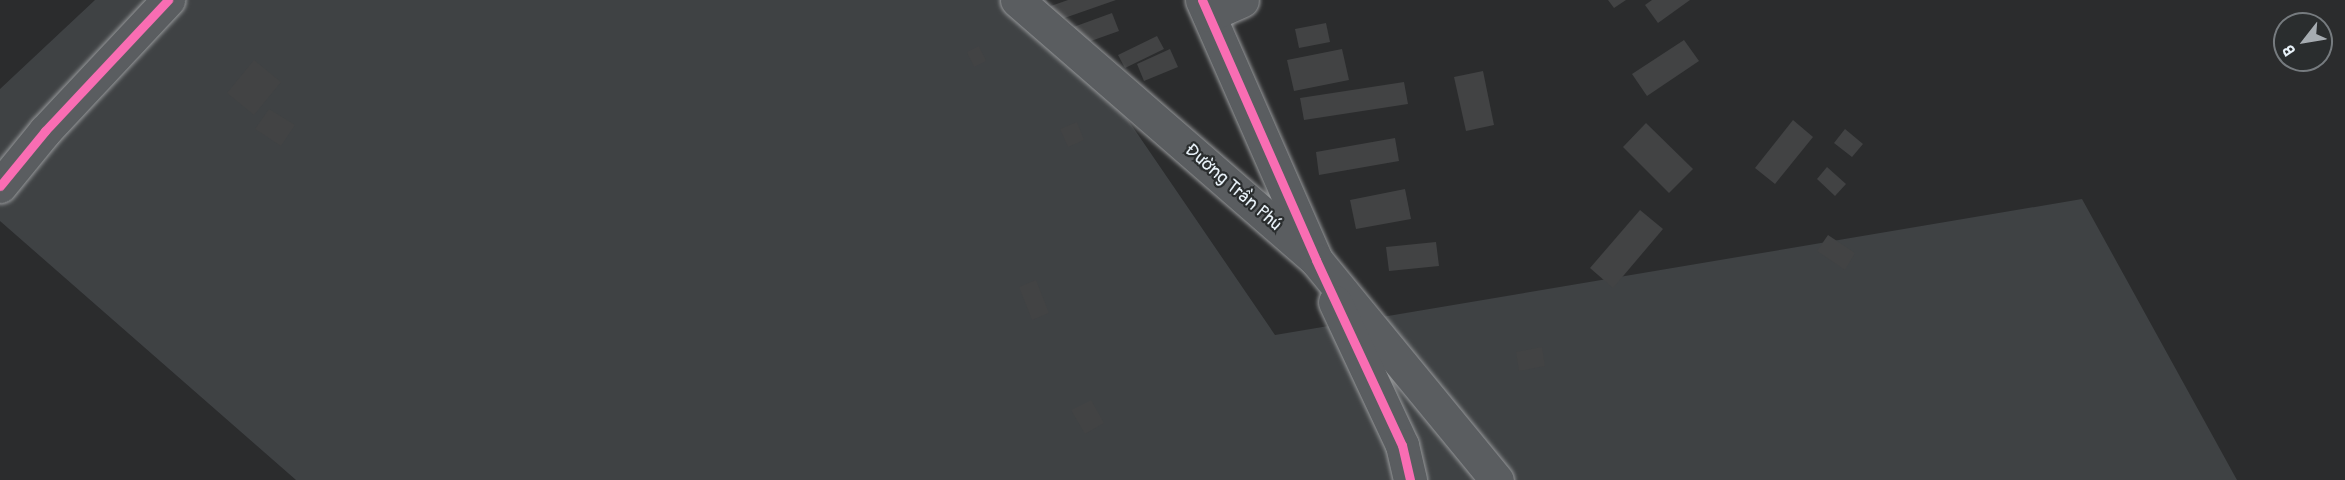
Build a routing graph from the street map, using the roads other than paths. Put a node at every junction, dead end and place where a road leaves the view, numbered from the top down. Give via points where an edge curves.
1 (168, 0) edge
2 (1017, 0) edge
3 (1242, 0) edge
4 (1205, 7) edge
5 (0, 186) edge
6 (1316, 260) junction
7 (1410, 480) edge
8 (1497, 480) edge

1 - 5 street via 45,131
2 - 6 street, Đường Trần Phú
3 - 4 street
4 - 6 street
6 - 7 street via 1402,446
6 - 8 street, Đường Trần Phú

